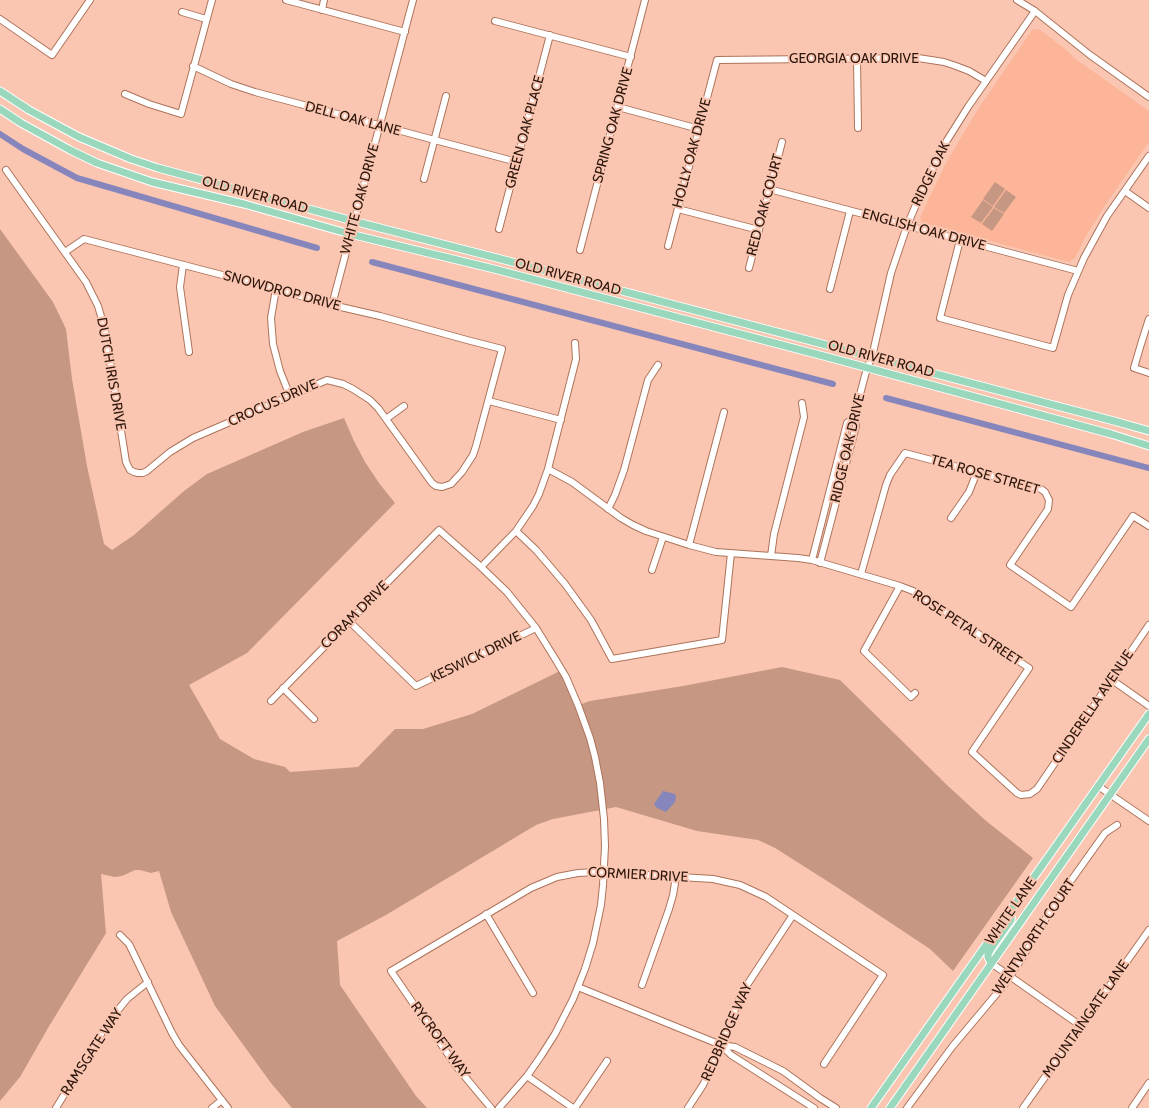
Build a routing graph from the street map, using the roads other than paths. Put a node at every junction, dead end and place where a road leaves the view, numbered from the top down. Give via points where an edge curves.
1 (90, 0) edge
2 (212, 0) edge
3 (286, 0) edge
4 (324, 0) edge
5 (413, 0) edge
6 (645, 0) edge
7 (1017, 0) edge
8 (322, 10) junction
9 (1035, 11) junction
10 (182, 12) dead end
11 (0, 19) edge
12 (206, 19) junction
13 (495, 21) dead end
14 (405, 32) junction
15 (550, 35) junction
16 (631, 57) junction
17 (857, 59) junction
18 (717, 60) joint
19 (193, 66) junction
20 (986, 82) junction
21 (0, 91) edge
22 (125, 94) dead end
23 (446, 96) dead end
24 (1149, 97) edge
25 (618, 107) junction
26 (0, 109) edge
27 (380, 126) junction
28 (858, 128) dead end
29 (699, 129) junction
30 (435, 140) junction
31 (782, 142) dead end
32 (1149, 156) edge
33 (517, 162) junction
34 (6, 170) dead end
35 (424, 179) dead end
36 (769, 190) junction
37 (1124, 191) junction
38 (678, 208) junction
39 (1149, 208) edge
40 (850, 211) junction
41 (354, 221) junction
42 (907, 226) junction
43 (499, 228) dead end
44 (759, 230) junction
45 (350, 234) junction
46 (960, 240) junction
47 (668, 246) dead end
48 (580, 250) dead end
49 (65, 252) junction
50 (183, 265) junction
51 (749, 268) dead end
52 (1078, 271) junction
53 (276, 289) junction
54 (830, 289) dead end
55 (332, 305) junction
56 (1149, 319) edge
57 (575, 343) dead end
58 (189, 352) dead end
59 (872, 357) junction
60 (658, 365) dead end
61 (867, 368) junction
62 (1149, 373) edge
63 (290, 396) junction
64 (489, 401) junction
65 (802, 403) dead end
66 (404, 406) dead end
67 (724, 412) dead end
68 (854, 417) junction
69 (386, 419) junction
70 (561, 420) junction
71 (1149, 431) edge
72 (1149, 446) edge
73 (126, 462) joint
74 (548, 469) junction
75 (977, 472) junction
76 (608, 509) junction
77 (951, 518) dead end
78 (1149, 526) edge
79 (516, 531) junction
80 (663, 537) junction
81 (689, 546) junction
82 (731, 553) junction
83 (772, 556) junction
84 (812, 560) junction
85 (820, 563) junction
86 (481, 567) junction
87 (652, 570) dead end
88 (861, 574) junction
89 (900, 586) junction
90 (349, 621) junction
91 (1149, 625) edge
92 (536, 628) junction
93 (1112, 680) junction
94 (283, 688) junction
95 (915, 693) dead end
96 (271, 701) dead end
97 (1149, 706) edge
98 (1149, 714) edge
99 (314, 719) dead end
100 (1149, 739) edge
101 (1098, 786) junction
102 (1037, 789) joint
103 (1110, 794) junction
104 (1149, 821) edge
105 (1117, 825) dead end
106 (604, 873) junction
107 (676, 877) junction
108 (1012, 910) junction
109 (486, 914) junction
110 (793, 915) junction
111 (1149, 930) edge
112 (120, 935) dead end
113 (992, 963) junction
114 (391, 971) joint
115 (1010, 976) junction
116 (148, 982) junction
117 (642, 985) dead end
118 (578, 987) junction
119 (533, 993) dead end
120 (1081, 1026) junction
121 (721, 1045) junction
122 (607, 1061) dead end
123 (824, 1064) dead end
124 (527, 1076) junction
125 (1148, 1086) edge
126 (222, 1100) junction
127 (56, 1108) edge
128 (212, 1108) edge
129 (228, 1108) edge
130 (491, 1108) edge
131 (499, 1108) edge
132 (574, 1108) edge
133 (688, 1108) edge
134 (814, 1108) edge
135 (836, 1108) edge
136 (871, 1108) edge
137 (890, 1108) edge
138 (908, 1108) edge
139 (1023, 1108) edge
140 (1132, 1108) edge

1 - 11 street via 52,55
2 - 12 street
3 - 8 street
4 - 8 street
5 - 14 street, WHITE OAK DRIVE
6 - 16 street, SPRING OAK DRIVE
7 - 9 street
8 - 14 street
9 - 20 street, RIDGE OAK
9 - 24 street via 1090,55
10 - 12 street
12 - 19 street
13 - 15 street
14 - 27 street, WHITE OAK DRIVE
15 - 16 street
15 - 33 street, GREEN OAK PLACE
16 - 25 street, SPRING OAK DRIVE
17 - 18 street, GEORGIA OAK DRIVE
17 - 20 street, GEORGIA OAK DRIVE via 929,59 956,66
17 - 28 street
18 - 29 street, HOLLY OAK DRIVE
19 - 22 street via 180,114
19 - 27 street, DELL OAK LANE via 255,92
20 - 42 street, RIDGE OAK via 943,148
21 - 41 main road, OLD RIVER ROAD via 79,137 131,159 170,172
23 - 30 street
25 - 29 street
25 - 48 street, SPRING OAK DRIVE
26 - 45 main road, OLD RIVER ROAD via 21,123 97,163 152,182 244,204
27 - 30 street, DELL OAK LANE
27 - 41 street, WHITE OAK DRIVE
29 - 38 street, HOLLY OAK DRIVE
30 - 33 street, DELL OAK LANE
30 - 35 street
31 - 36 street, RED OAK COURT
32 - 37 street
33 - 43 street, GREEN OAK PLACE
34 - 49 street, DUTCH IRIS DRIVE
36 - 40 street, ENGLISH OAK DRIVE
36 - 44 street, RED OAK COURT
37 - 39 street
37 - 52 street via 1096,234
38 - 44 street
38 - 47 street, HOLLY OAK DRIVE
40 - 42 street, ENGLISH OAK DRIVE
40 - 54 street
41 - 45 street, WHITE OAK DRIVE
41 - 59 main road, OLD RIVER ROAD
42 - 46 street, ENGLISH OAK DRIVE
42 - 59 street, RIDGE OAK via 891,273
44 - 51 street, RED OAK COURT
45 - 55 street, WHITE OAK DRIVE
45 - 61 main road, OLD RIVER ROAD via 501,271
46 - 52 street, ENGLISH OAK DRIVE
46 - 52 street via 940,318 1053,348
49 - 50 street, SNOWDROP DRIVE via 84,239
49 - 73 street, DUTCH IRIS DRIVE via 90,288 102,318
50 - 53 street, SNOWDROP DRIVE
50 - 58 street via 180,287
53 - 55 street, SNOWDROP DRIVE
53 - 63 street via 271,318 273,344
55 - 64 street, SNOWDROP DRIVE via 502,349
56 - 62 street via 1134,368
57 - 70 street via 576,359
59 - 61 street, RIDGE OAK DRIVE
59 - 71 main road, OLD RIVER ROAD
60 - 76 street via 648,380 620,483
61 - 68 street, RIDGE OAK DRIVE
61 - 72 main road, OLD RIVER ROAD
63 - 69 street, CROCUS DRIVE via 327,380 343,384 362,394
63 - 73 street, CROCUS DRIVE via 187,441 143,473 134,472
64 - 69 street, CROCUS DRIVE via 468,464 447,486 441,487 432,483
64 - 70 street
65 - 83 street via 804,417 774,534
66 - 69 street
67 - 81 street
68 - 84 street, RIDGE OAK DRIVE via 847,424
68 - 85 street, RIDGE OAK DRIVE via 856,426
70 - 74 street
74 - 76 street, ROSE PETAL STREET via 572,482
74 - 79 street via 533,506
75 - 77 street via 969,492
75 - 78 street, TEA ROSE STREET via 1045,492 1049,500 1047,510 1010,565 1071,607 1133,516
75 - 88 street, TEA ROSE STREET via 905,454 886,485
76 - 80 street, ROSE PETAL STREET via 633,525
79 - 82 street via 565,584 590,620 612,659 722,640
79 - 86 street
80 - 81 street, ROSE PETAL STREET
80 - 87 street
81 - 82 street, ROSE PETAL STREET
82 - 83 street, ROSE PETAL STREET
83 - 84 street, ROSE PETAL STREET
84 - 85 street, ROSE PETAL STREET
85 - 88 street, ROSE PETAL STREET
86 - 90 street, CORAM DRIVE via 439,530
86 - 92 street via 507,592
88 - 89 street, ROSE PETAL STREET
89 - 95 street via 864,651 911,697
89 - 102 street, ROSE PETAL STREET via 931,602 1029,668 972,752 1017,793 1026,795
90 - 92 street, KESWICK DRIVE via 416,686
90 - 94 street, CORAM DRIVE
91 - 93 street, CINDERELLA AVENUE
92 - 106 street via 570,688 592,745 604,809
93 - 97 street
93 - 102 street, CINDERELLA AVENUE
94 - 96 street, CORAM DRIVE
94 - 99 street
98 - 101 main road, WHITE LANE
100 - 103 main road, WHITE LANE
101 - 103 street
101 - 108 main road, WHITE LANE
103 - 104 street
103 - 113 main road, WHITE LANE
105 - 115 street, WENTWORTH COURT via 1105,832 1055,904
106 - 107 street, CORMIER DRIVE
106 - 109 street, CORMIER DRIVE via 570,874 544,882
106 - 118 street via 597,924
107 - 110 street, CORMIER DRIVE via 713,879 740,885 766,897
107 - 117 street via 669,909
108 - 113 main road via 1011,920 988,954
108 - 136 main road, WHITE LANE
109 - 114 street, CORMIER DRIVE
109 - 119 street
110 - 121 street, REDBRIDGE WAY via 740,997
110 - 123 street, CORMIER DRIVE via 883,975
111 - 120 street, MOUNTAINGATE LANE
112 - 116 street via 129,944
113 - 115 street
113 - 137 main road, WHITE LANE
114 - 130 street, RYCROFT WAY via 456,1066
115 - 120 street
115 - 138 street, WENTWORTH COURT via 952,1047
116 - 126 street via 179,1045
116 - 127 street, RAMSGATE WAY via 127,999 109,1021
118 - 121 street
118 - 124 street via 555,1034
120 - 139 street, MOUNTAINGATE LANE
121 - 133 street, REDBRIDGE WAY via 703,1085
121 - 134 street via 731,1055
121 - 135 street via 735,1047 771,1064
122 - 132 street
124 - 131 street
124 - 132 street
125 - 140 street
126 - 128 street
126 - 129 street

